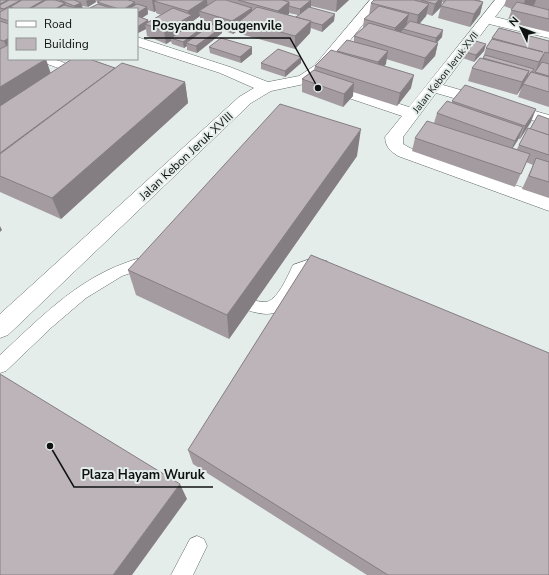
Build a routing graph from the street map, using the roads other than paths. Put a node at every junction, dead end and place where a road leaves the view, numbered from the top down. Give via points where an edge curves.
1 (377, 0) edge
2 (502, 0) edge
3 (486, 19) junction
4 (549, 34) edge
5 (138, 41) edge
6 (46, 60) edge
7 (304, 80) junction
8 (54, 83) edge
9 (266, 87) junction
10 (434, 87) junction
11 (413, 114) junction
12 (549, 120) edge
13 (549, 204) edge
14 (162, 265) edge
15 (338, 269) edge
16 (252, 306) edge
17 (0, 328) edge
18 (0, 366) edge
19 (197, 546) dead end
20 (182, 575) edge

1 - 7 street, Jalan Kebon Jeruk XVIII via 319,69
2 - 3 street, Jalan Kebon Jeruk XVII
3 - 4 street
3 - 10 street, Jalan Kebon Jeruk XVII
5 - 9 street via 225,70
6 - 8 lane via 67,70 67,74
7 - 9 street, Jalan Kebon Jeruk XVIII
7 - 11 street
9 - 17 street, Jalan Kebon Jeruk XVIII via 245,100
10 - 11 street, Jalan Kebon Jeruk XVII
10 - 12 street
11 - 13 street, Jalan Kebon Jeruk XVII via 394,138 395,146 404,152
14 - 18 lane via 147,262 124,268 100,280 73,300
15 - 16 lane via 313,263 298,269 280,303 268,309
19 - 20 lane

